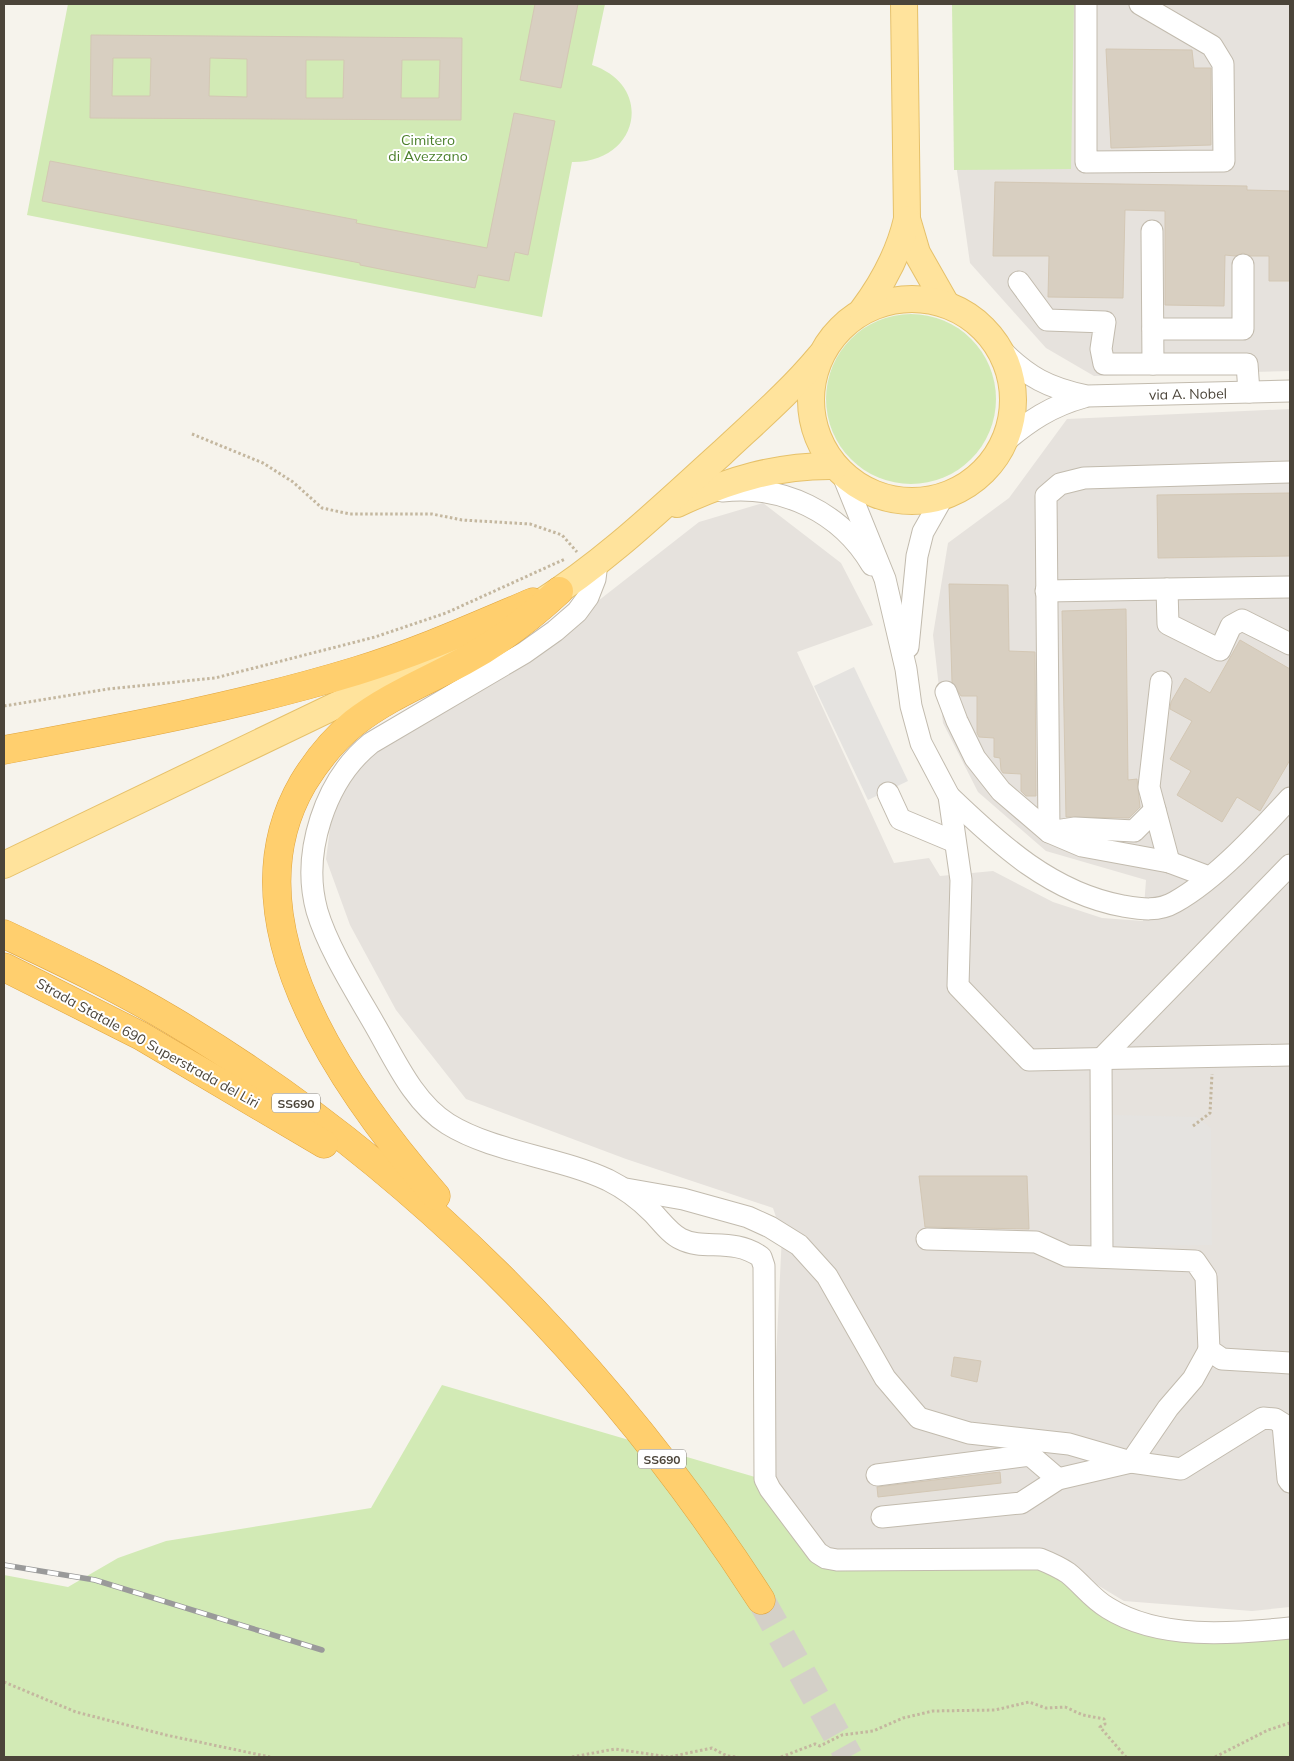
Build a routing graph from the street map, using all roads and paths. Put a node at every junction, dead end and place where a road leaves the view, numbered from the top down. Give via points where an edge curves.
1 (904, 4) edge
2 (1086, 4) edge
3 (1140, 4) edge
4 (907, 220) junction
5 (1152, 231) dead end
6 (1243, 265) dead end
7 (1019, 282) dead end
8 (946, 304) junction
9 (862, 312) junction
10 (1153, 329) junction
11 (1000, 349) junction
12 (820, 356) junction
13 (1153, 364) junction
14 (1290, 391) edge
15 (1250, 392) junction
16 (1087, 396) junction
17 (192, 434) dead end
18 (1003, 443) junction
19 (838, 470) junction
20 (1290, 472) edge
21 (697, 494) junction
22 (944, 495) junction
23 (652, 518) junction
24 (589, 561) junction
25 (1290, 588) edge
26 (1167, 589) junction
27 (559, 591) junction
28 (1046, 591) junction
29 (890, 596) junction
30 (1290, 644) edge
31 (906, 669) junction
32 (1160, 682) dead end
33 (946, 692) dead end
34 (4, 706) edge
35 (4, 750) edge
36 (888, 793) dead end
37 (949, 796) junction
38 (1290, 798) edge
39 (1156, 810) junction
40 (1049, 832) junction
41 (955, 842) junction
42 (1169, 862) junction
43 (4, 865) edge
44 (1290, 865) edge
45 (1209, 877) junction
46 (4, 934) edge
47 (4, 966) edge
48 (1290, 1055) edge
49 (1213, 1056) junction
50 (1101, 1059) junction
51 (1193, 1126) dead end
52 (623, 1188) junction
53 (927, 1239) dead end
54 (1102, 1257) junction
55 (550, 1328) junction
56 (1209, 1350) junction
57 (1290, 1363) edge
58 (1131, 1462) junction
59 (877, 1475) dead end
60 (1058, 1479) junction
61 (1290, 1482) edge
62 (882, 1516) dead end
63 (761, 1600) tunnel mouth
64 (1290, 1628) edge
65 (4, 1682) edge
66 (1290, 1723) edge
67 (270, 1757) edge
68 (572, 1757) edge
69 (738, 1757) edge
70 (781, 1757) edge
71 (1126, 1757) edge
72 (1215, 1757) edge

1 - 4 main road
2 - 3 street via 1086,162 1224,161 1223,64 1212,46
4 - 8 main road via 917,253
4 - 9 main road via 903,238 886,276
5 - 10 street
6 - 10 street via 1243,328
7 - 13 street via 1047,320 1105,322 1101,349 1104,364
8 - 9 main road via 917,298 889,301
8 - 11 main road via 985,330
9 - 12 main road via 837,331
10 - 13 street
11 - 16 street via 1031,377 1063,391
11 - 18 main road via 1009,372 1012,396 1011,420
12 - 19 main road via 812,384 811,414 819,441
12 - 23 main road via 779,402
13 - 15 street via 1247,364
14 - 15 street, via A. Nobel
15 - 16 street, via A. Nobel
16 - 18 street via 1045,411
17 - 24 path via 263,463 293,482 322,508 350,514 432,514 462,520 530,524 562,535
18 - 22 main road via 988,465 968,483
19 - 21 main road via 805,466 760,473
19 - 22 main road via 864,489 890,499 917,501
19 - 29 street via 876,553
20 - 28 street via 1084,478 1060,484 1046,496
21 - 23 main road
21 - 29 street via 755,490 785,495 810,505 832,519 851,538 870,561
22 - 31 street via 923,532 917,556
23 - 24 main road
24 - 27 main road
24 - 34 path via 560,560 446,613 375,637 215,678 108,689
24 - 52 street via 596,580 588,597 577,612 555,631 524,653 382,735 354,757 336,782 321,816 313,884 325,932 393,1057 430,1109 466,1133 597,1176
25 - 26 street
26 - 28 street
26 - 30 street via 1168,624 1220,650 1231,626 1242,620
27 - 35 highway via 426,646 350,673 151,722
27 - 43 main road via 476,638
27 - 55 highway via 501,638 383,703 338,736 293,803 281,838 277,880 280,925 289,959 318,1028 346,1079 400,1154
28 - 40 street
29 - 31 street
31 - 37 street via 921,743
32 - 39 street via 1149,787
33 - 40 street via 975,758 1001,791
36 - 41 street via 900,819
37 - 41 street
37 - 45 street via 993,838 1034,870 1072,891 1109,904 1148,910 1174,903
38 - 45 street via 1252,840
39 - 40 street via 1134,830 1075,828
39 - 42 street
40 - 42 street via 1082,846
41 - 50 street via 960,880 958,986 1029,1060
42 - 45 street
44 - 50 street
46 - 55 highway, Strada Statale 690 Superstrada del Liri / SS690 via 86,972 172,1020 303,1108 411,1193
47 - 55 highway, Strada Statale 690 Superstrada del Liri / SS690 via 141,1036 335,1151 410,1206
48 - 49 street
49 - 50 street
49 - 51 path via 1210,1113
50 - 54 street
52 - 58 street via 683,1199 748,1217 799,1244 827,1276 885,1378 919,1418 970,1433 1069,1444
52 - 64 street via 681,1239 740,1247 763,1261 765,1479 772,1493 822,1556 837,1560 1040,1559 1068,1574 1103,1605 1131,1621 1214,1633
53 - 54 street via 1036,1242 1067,1256
54 - 56 street via 1195,1261 1206,1277
55 - 63 highway, Strada Statale 690 Superstrada del Liri / SS690 via 602,1384 660,1456
56 - 57 street via 1222,1359
56 - 58 street via 1193,1379 1168,1408
58 - 60 street
58 - 61 street via 1181,1469 1263,1418 1275,1419 1284,1424
59 - 60 street via 1030,1454
60 - 62 street via 1021,1503
65 - 67 path via 76,1712 166,1736
66 - 72 path via 1263,1732
68 - 69 path via 615,1749 669,1756 712,1748
70 - 71 path via 814,1744 831,1743 842,1735 873,1731 903,1718 933,1711 995,1710 1029,1702 1104,1719 1105,1724 1100,1727

